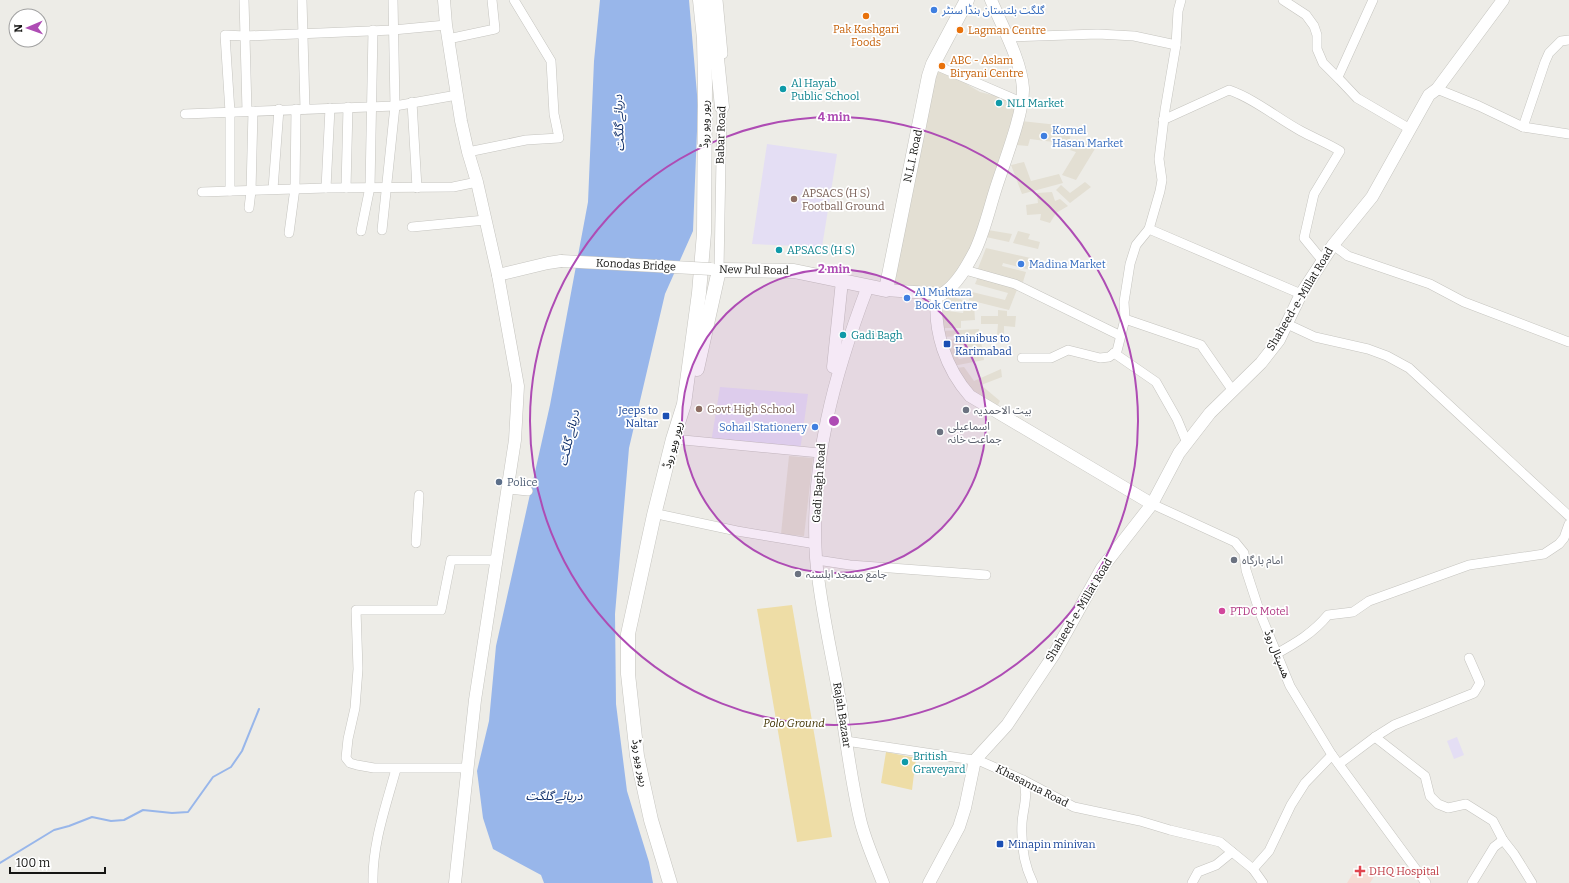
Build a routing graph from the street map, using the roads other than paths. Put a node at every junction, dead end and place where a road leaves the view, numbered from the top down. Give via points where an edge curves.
1 (244, 0) edge
2 (302, 0) edge
3 (393, 0) edge
4 (444, 0) edge
5 (492, 0) edge
6 (514, 0) edge
7 (700, 0) edge
8 (710, 0) edge
9 (718, 0) edge
10 (967, 0) edge
11 (991, 0) edge
12 (1181, 0) edge
13 (1282, 0) edge
14 (1373, 0) edge
15 (1503, 0) edge
16 (446, 25) junction
17 (373, 30) junction
18 (393, 30) junction
19 (303, 33) junction
20 (245, 36) junction
21 (1007, 37) junction
22 (448, 39) junction
23 (1569, 40) edge
24 (1176, 45) junction
25 (933, 64) junction
26 (1338, 77) junction
27 (1437, 89) junction
28 (457, 96) junction
29 (412, 102) junction
30 (1021, 102) junction
31 (372, 106) junction
32 (395, 106) junction
33 (348, 107) junction
34 (722, 107) junction
35 (330, 108) junction
36 (279, 109) junction
37 (300, 109) junction
38 (250, 111) junction
39 (230, 112) junction
40 (186, 114) dead end
41 (1164, 120) junction
42 (1523, 127) junction
43 (1410, 129) junction
44 (1569, 134) edge
45 (468, 152) junction
46 (477, 182) junction
47 (370, 187) junction
48 (295, 188) junction
49 (326, 188) junction
50 (346, 188) junction
51 (387, 188) junction
52 (417, 188) junction
53 (274, 189) junction
54 (251, 191) junction
55 (202, 192) dead end
56 (230, 192) junction
57 (249, 208) dead end
58 (485, 220) junction
59 (412, 227) dead end
60 (1149, 229) junction
61 (382, 230) dead end
62 (361, 231) dead end
63 (289, 234) dead end
64 (1332, 245) junction
65 (1322, 260) junction
66 (715, 270) junction
67 (964, 270) junction
68 (498, 275) junction
69 (842, 281) junction
70 (868, 286) junction
71 (886, 290) junction
72 (1301, 294) junction
73 (937, 295) junction
74 (1125, 319) junction
75 (1286, 324) junction
76 (1119, 335) junction
77 (1569, 342) edge
78 (841, 344) junction
79 (1114, 353) junction
80 (1022, 358) dead end
81 (1233, 391) junction
82 (684, 404) junction
83 (673, 438) junction
84 (1187, 443) junction
85 (820, 452) junction
86 (508, 489) junction
87 (528, 492) dead end
88 (419, 496) dead end
89 (1152, 504) junction
90 (662, 515) dead end
91 (1569, 516) edge
92 (1569, 524) edge
93 (416, 543) dead end
94 (816, 544) junction
95 (497, 560) junction
96 (816, 560) junction
97 (986, 575) dead end
98 (1276, 654) junction
99 (1469, 658) dead end
100 (1375, 737) junction
101 (846, 741) junction
102 (1332, 755) junction
103 (975, 760) junction
104 (1339, 764) junction
105 (467, 768) junction
106 (396, 769) junction
107 (1023, 780) junction
108 (1503, 840) junction
109 (1232, 852) junction
110 (1253, 870) junction
111 (373, 883) edge
112 (455, 883) edge
113 (670, 883) edge
114 (883, 883) edge
115 (929, 883) edge
116 (1033, 883) edge
117 (1192, 883) edge
118 (1263, 883) edge
119 (1426, 883) edge
120 (1472, 883) edge
121 (1532, 883) edge

1 - 20 street
2 - 19 street
3 - 18 street
4 - 16 main road
5 - 22 street via 495,29
6 - 45 street via 551,61 554,114 559,138 526,140
7 - 82 highway, ریور ویو روڈ via 705,85 704,233 699,293
8 - 34 highway
9 - 34 street, Babar Road via 723,52
10 - 25 highway, N.L.I. Road
11 - 21 main road
12 - 24 street
13 - 26 street via 1306,15 1314,26 1317,49 1323,63
14 - 26 street
15 - 27 main road, Shaheed-e-Millat Road
16 - 18 street
16 - 22 main road
17 - 18 street
17 - 19 street
17 - 31 street
18 - 32 street
19 - 20 street
19 - 37 street
20 - 38 street
20 - 39 street via 225,35
21 - 24 street via 1098,34 1134,36
21 - 30 main road via 1020,75 1023,89
22 - 28 main road
23 - 42 street via 1561,41 1549,54
24 - 41 street
25 - 30 street
25 - 71 highway, N.L.I. Road
26 - 43 street via 1358,98
27 - 42 street
27 - 43 main road, Shaheed-e-Millat Road via 1429,95
28 - 29 street
28 - 45 main road
29 - 32 street
29 - 52 street
30 - 67 main road via 979,242
31 - 32 street
31 - 33 street
31 - 47 street
32 - 51 street
33 - 35 street
33 - 50 street
34 - 66 street, Babar Road
35 - 37 street
35 - 49 street
36 - 37 street
36 - 38 street
36 - 53 street
37 - 48 street
38 - 39 street
38 - 54 street
39 - 40 street
39 - 56 street
41 - 60 street via 1159,166 1162,180
41 - 65 street via 1229,90 1340,151 1314,194 1304,238
42 - 44 street
43 - 64 main road, Shaheed-e-Millat Road via 1372,197
45 - 46 main road
46 - 52 street via 453,187
46 - 58 main road
47 - 50 street
47 - 51 street
47 - 62 street
48 - 49 street
48 - 53 street
48 - 63 street
49 - 50 street
51 - 52 street
51 - 61 street
53 - 54 street
54 - 56 street
54 - 57 street
55 - 56 street
58 - 59 street
58 - 68 main road
60 - 72 street
60 - 74 street via 1136,245 1130,264 1124,302
64 - 65 main road, Shaheed-e-Millat Road
64 - 77 street via 1348,256 1430,284 1464,302
65 - 72 main road, Shaheed-e-Millat Road
66 - 68 main road, Konodas Bridge, bridge via 561,261
66 - 69 highway, New Pul Road via 782,270
66 - 82 highway via 692,390
67 - 73 main road via 948,291
67 - 76 street via 1016,284
68 - 86 main road via 518,379 517,414
69 - 70 highway, New Pul Road
69 - 78 main road, Gadi Bagh Road
70 - 71 highway
70 - 78 main road, Gadi Bagh Road
71 - 73 main road
72 - 75 main road, Shaheed-e-Millat Road
73 - 89 main road via 936,321 939,335 955,374 970,396
74 - 76 street
74 - 81 street via 1201,345
75 - 81 main road, Shaheed-e-Millat Road via 1279,340 1261,363
75 - 91 street via 1315,337 1380,354 1409,368
76 - 79 street
78 - 85 main road, Gadi Bagh Road
79 - 80 street via 1109,357 1100,358 1068,350 1051,358
79 - 84 street via 1156,382
81 - 84 main road, Shaheed-e-Millat Road via 1210,413
82 - 83 highway, ریور ویو روڈ
83 - 85 street
83 - 113 highway, ریور ویو روڈ via 628,634 628,674 637,756 651,820
84 - 89 main road, Shaheed-e-Millat Road
85 - 94 main road, Gadi Bagh Road
86 - 87 street
86 - 95 main road
88 - 93 street
89 - 98 street, ھسپتال روڈ via 1235,542 1244,553 1246,570
89 - 103 main road, Shaheed-e-Millat Road via 1102,568 1053,656 1007,724
90 - 94 street
92 - 98 street via 1559,544 1544,554 1469,565 1369,601 1353,612 1328,615 1303,639
94 - 96 main road, Rajah Bazaar
95 - 105 main road
95 - 106 street via 451,560 441,610 356,610 358,669 355,708 346,758 350,763 357,765
96 - 97 street
96 - 101 main road, Rajah Bazaar
98 - 102 street, ھسپتال روڈ via 1290,686
99 - 100 street via 1480,684 1474,693 1394,724
100 - 104 street
100 - 108 street via 1425,776 1430,796 1438,804 1448,808 1466,804 1474,807 1493,821
101 - 103 street, Khasanna Road
101 - 114 main road, Rajah Bazaar via 862,824
102 - 104 street, ھسپتال روڈ
102 - 110 street via 1305,783 1291,805 1269,852
103 - 107 street, Khasanna Road
103 - 115 main road, Shaheed-e-Millat Road via 965,808
104 - 119 street, ھسپتال روڈ
105 - 106 street
105 - 112 main road
106 - 111 street via 378,836
107 - 109 street, Khasanna Road via 1074,807 1220,842
107 - 116 street via 1027,793 1022,824 1024,854
108 - 120 street via 1494,847
108 - 121 street
109 - 110 street, Khasanna Road
109 - 117 street via 1216,865 1198,872
110 - 118 street, Khasanna Road

